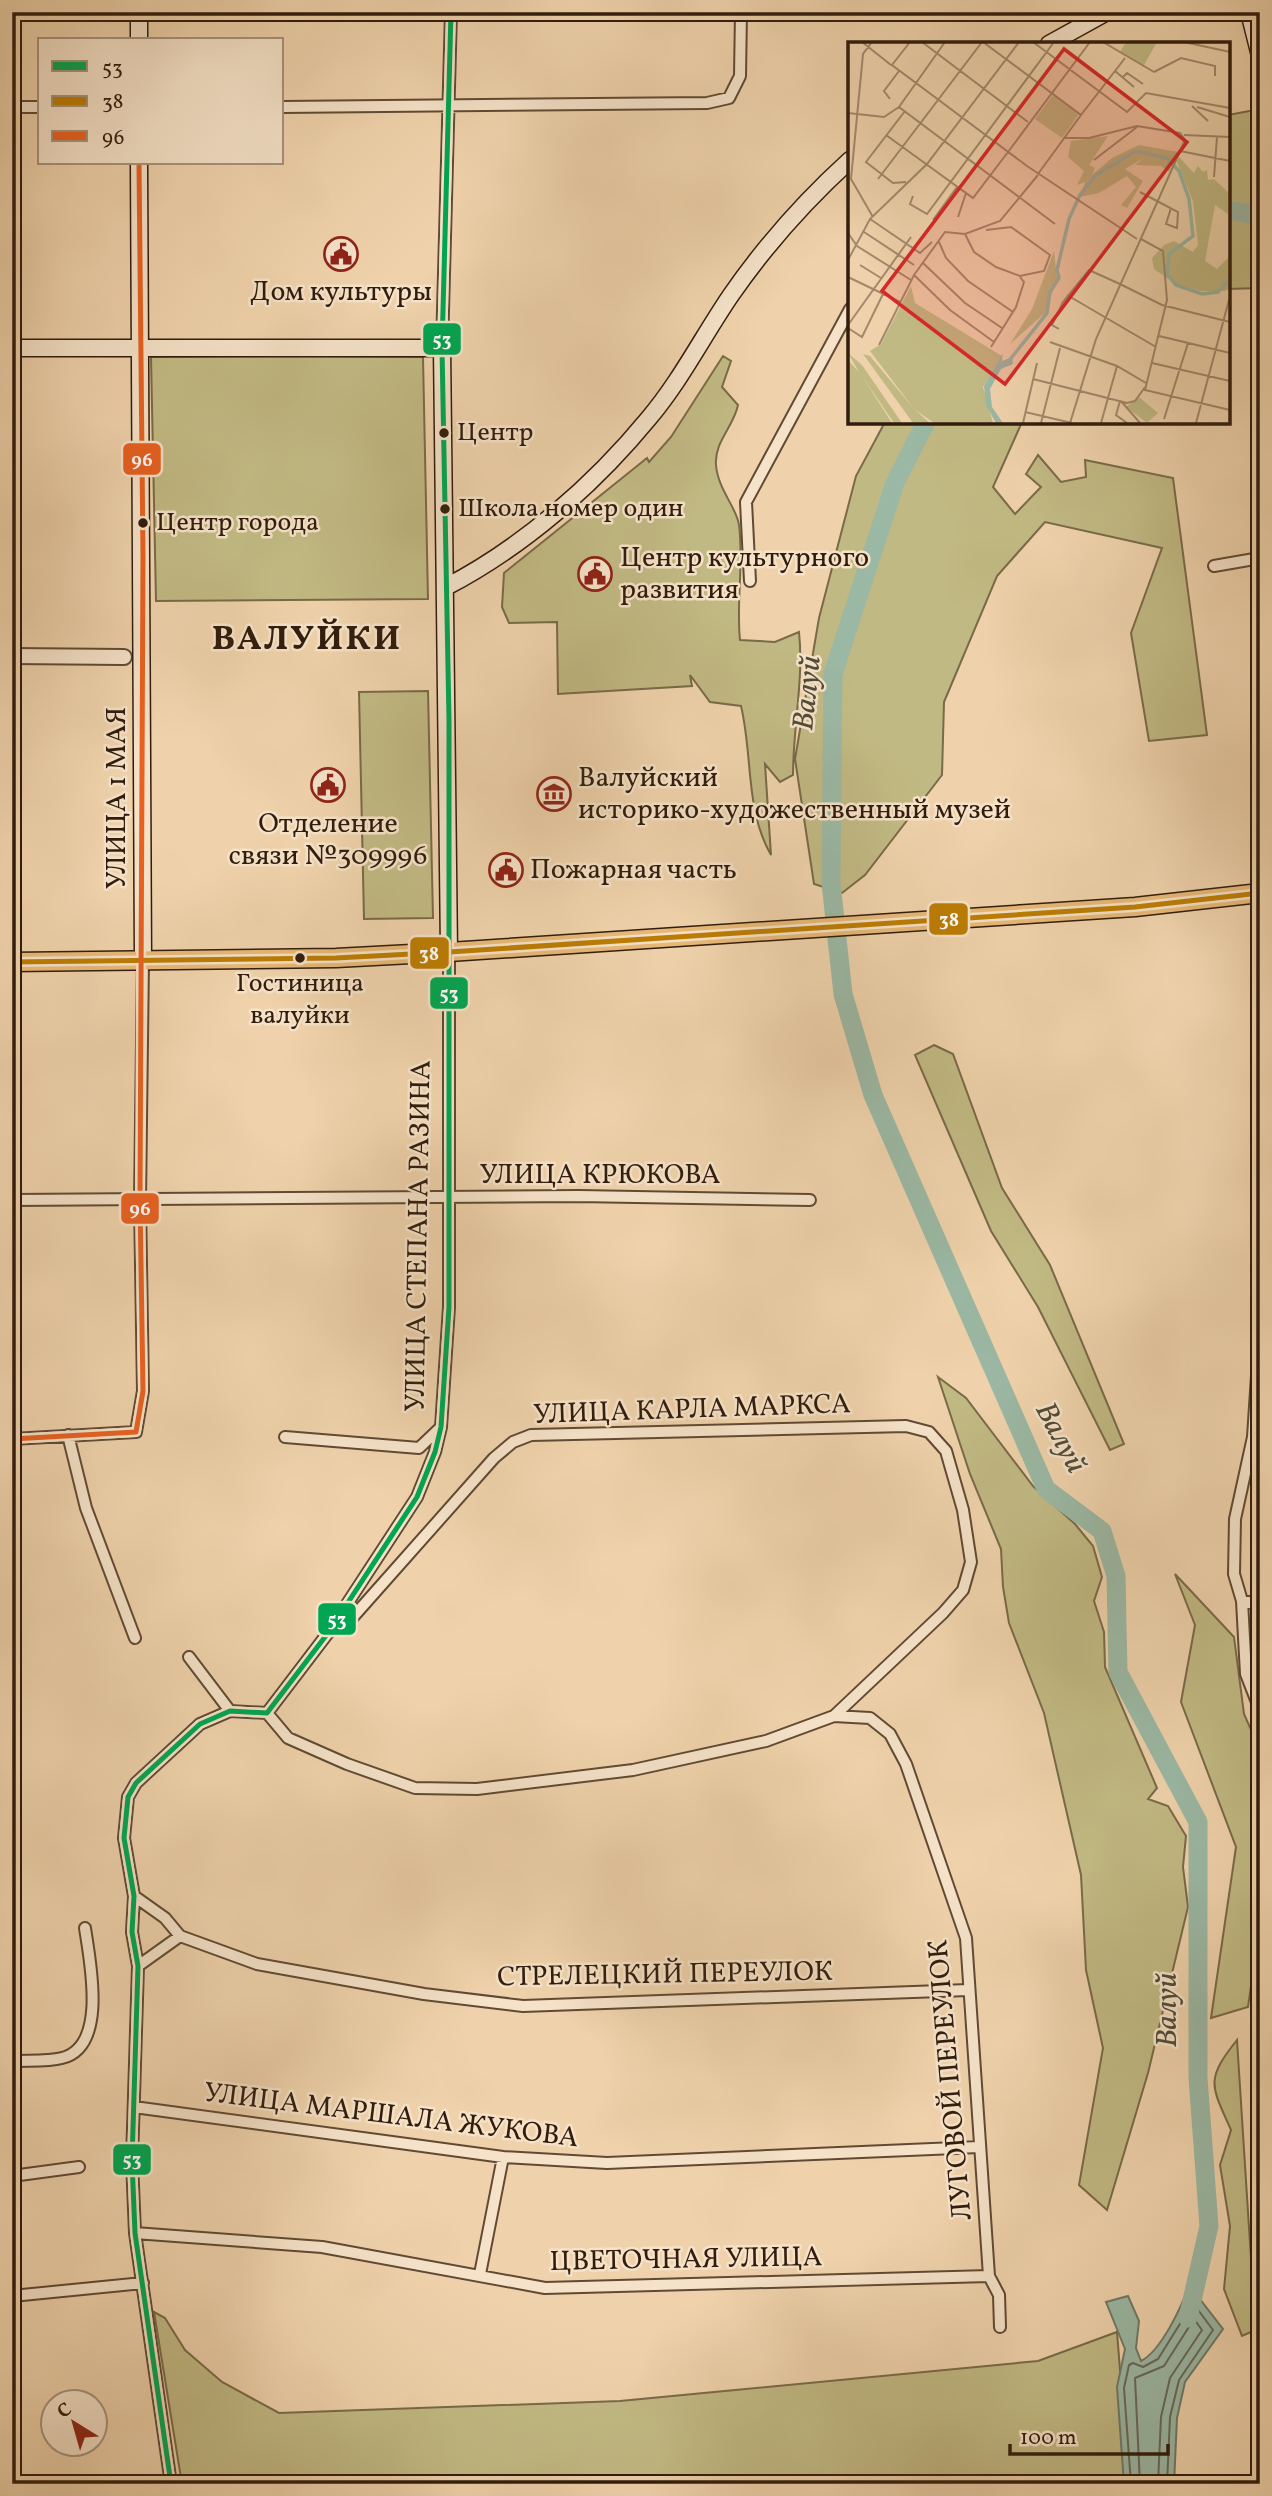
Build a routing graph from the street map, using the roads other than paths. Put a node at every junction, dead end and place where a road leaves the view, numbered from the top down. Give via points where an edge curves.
1 (139, 12) edge
2 (451, 12) edge
3 (741, 12) edge
4 (1107, 12) edge
5 (1249, 12) edge
6 (139, 38) edge
7 (1053, 42) edge
8 (1260, 56) edge
9 (451, 105) junction
10 (12, 107) edge
11 (38, 107) edge
12 (284, 107) edge
13 (848, 162) edge
14 (139, 164) edge
15 (848, 313) edge
16 (140, 347) junction
17 (12, 348) edge
18 (442, 348) junction
19 (1260, 558) edge
20 (1214, 566) dead end
21 (750, 581) dead end
22 (446, 587) junction
23 (12, 656) edge
24 (124, 657) dead end
25 (1260, 893) edge
26 (449, 952) junction
27 (143, 961) junction
28 (12, 962) edge
29 (447, 1198) junction
30 (12, 1200) edge
31 (810, 1200) dead end
32 (141, 1201) junction
33 (1259, 1329) edge
34 (441, 1427) junction
35 (68, 1435) junction
36 (285, 1437) dead end
37 (12, 1439) edge
38 (1242, 1601) junction
39 (1260, 1604) edge
40 (328, 1633) junction
41 (135, 1638) dead end
42 (190, 1657) dead end
43 (1260, 1710) edge
44 (230, 1712) junction
45 (267, 1713) junction
46 (834, 1716) junction
47 (134, 1896) junction
48 (85, 1928) dead end
49 (180, 1936) junction
50 (138, 1966) junction
51 (968, 1990) junction
52 (12, 2061) edge
53 (134, 2107) junction
54 (979, 2147) junction
55 (503, 2157) junction
56 (79, 2167) dead end
57 (12, 2176) edge
58 (135, 2234) junction
59 (480, 2274) junction
60 (989, 2276) junction
61 (143, 2283) junction
62 (12, 2296) edge
63 (1000, 2327) dead end
64 (171, 2482) edge
65 (153, 2484) edge

1 - 6 main road
2 - 9 street, УЛИЦА СТЕПАНА РАЗИНА
3 - 9 street via 740,76 729,98 707,103
4 - 7 main road
5 - 8 main road
9 - 12 street
9 - 18 street, УЛИЦА СТЕПАНА РАЗИНА
10 - 11 street
13 - 22 main road via 776,237 731,295 657,408 609,463 504,552
14 - 16 main road, УЛИЦА 1 МАЯ
15 - 21 street via 746,502
16 - 17 main road
16 - 18 main road
16 - 27 main road, УЛИЦА 1 МАЯ
18 - 22 main road, УЛИЦА СТЕПАНА РАЗИНА
19 - 20 street
22 - 26 main road, УЛИЦА СТЕПАНА РАЗИНА
23 - 24 street
25 - 26 main road via 1135,907
26 - 27 main road
26 - 29 street, УЛИЦА СТЕПАНА РАЗИНА
27 - 28 main road
27 - 32 street, УЛИЦА 1 МАЯ
29 - 31 street, УЛИЦА КРЮКОВА
29 - 32 street, УЛИЦА КРЮКОВА
29 - 34 street, УЛИЦА СТЕПАНА РАЗИНА via 449,1307
30 - 32 street, УЛИЦА КРЮКОВА
32 - 35 street, УЛИЦА 1 МАЯ via 143,1391 136,1432
33 - 38 street via 1254,1437 1236,1519 1234,1574
34 - 36 street via 419,1448
34 - 40 street, УЛИЦА СТЕПАНА РАЗИНА via 417,1497
35 - 37 street
35 - 41 street via 86,1508
38 - 39 street
38 - 43 street via 1246,1674
40 - 45 street, УЛИЦА СТЕПАНА РАЗИНА
40 - 46 street, УЛИЦА КАРЛА МАРКСА via 353,1617 494,1458 513,1442 531,1435 906,1426 929,1432 946,1451 963,1510 971,1562 962,1590
42 - 44 street
44 - 45 street
44 - 47 street via 200,1724 136,1783 128,1797 124,1838
45 - 46 street via 288,1738 346,1764 415,1788 477,1789 633,1770 766,1741
46 - 51 street, ЛУГОВОЙ ПЕРЕУЛОК via 870,1718 890,1734 906,1764 966,1938
47 - 49 street, СТРЕЛЕЦКИЙ ПЕРЕУЛОК via 165,1918
47 - 50 street via 132,1932
48 - 52 street via 93,1985 84,2044 62,2058
49 - 50 street
49 - 51 street, СТРЕЛЕЦКИЙ ПЕРЕУЛОК via 257,1964 424,1994 523,2006
50 - 53 street
51 - 54 street, ЛУГОВОЙ ПЕРЕУЛОК
53 - 55 street, УЛИЦА МАРШАЛА ЖУКОВА
53 - 58 street
54 - 55 street, УЛИЦА МАРШАЛА ЖУКОВА via 607,2163
54 - 60 street, ЛУГОВОЙ ПЕРЕУЛОК
55 - 59 street
56 - 57 street
58 - 59 street, ЦВЕТОЧНАЯ УЛИЦА via 321,2247
58 - 61 street
59 - 60 street, ЦВЕТОЧНАЯ УЛИЦА via 545,2288
60 - 63 street, ЛУГОВОЙ ПЕРЕУЛОК via 999,2295
61 - 62 street
61 - 64 street
64 - 65 street

